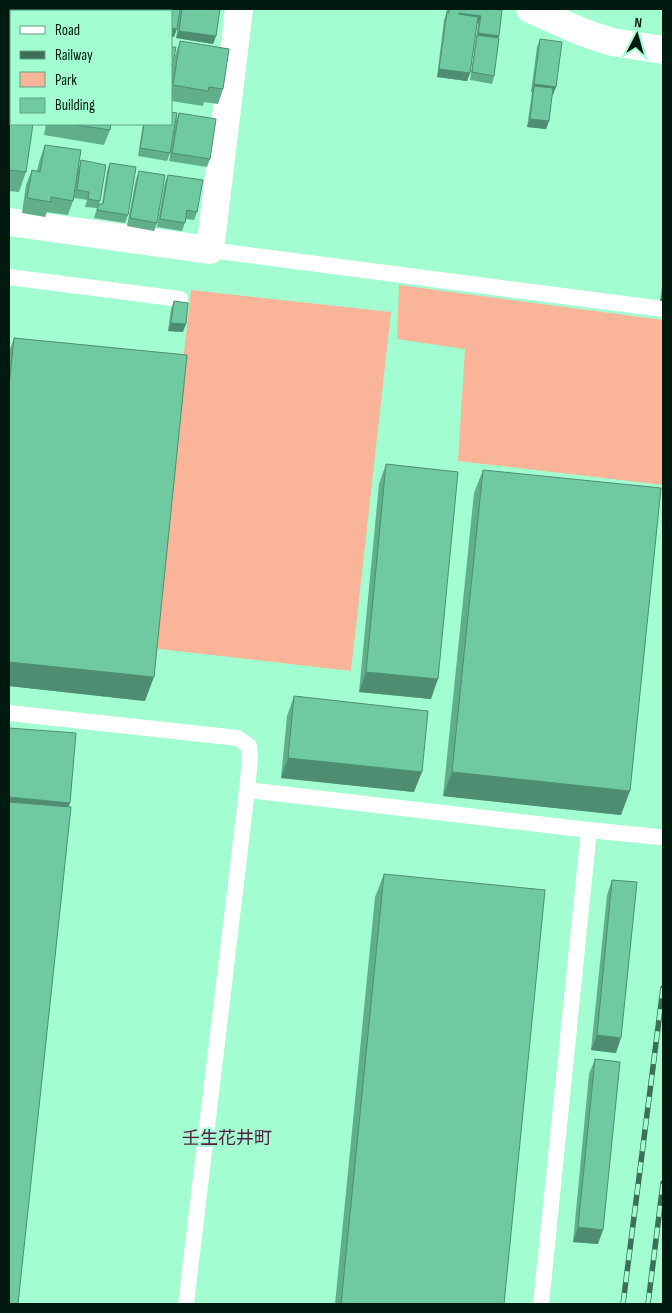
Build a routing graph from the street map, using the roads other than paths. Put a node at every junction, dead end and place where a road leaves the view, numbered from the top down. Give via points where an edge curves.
1 (239, 9) edge
2 (530, 9) edge
3 (663, 50) edge
4 (9, 222) edge
5 (210, 250) junction
6 (9, 277) edge
7 (180, 299) dead end
8 (663, 309) edge
9 (9, 713) edge
10 (247, 790) junction
11 (589, 830) junction
12 (659, 837) dead end
13 (186, 1304) edge
14 (541, 1304) edge

1 - 5 street
2 - 3 street via 612,42
4 - 5 street
5 - 8 lane
6 - 7 lane
9 - 10 lane via 238,738 250,746
10 - 11 lane
10 - 13 lane
11 - 12 lane
11 - 14 lane

